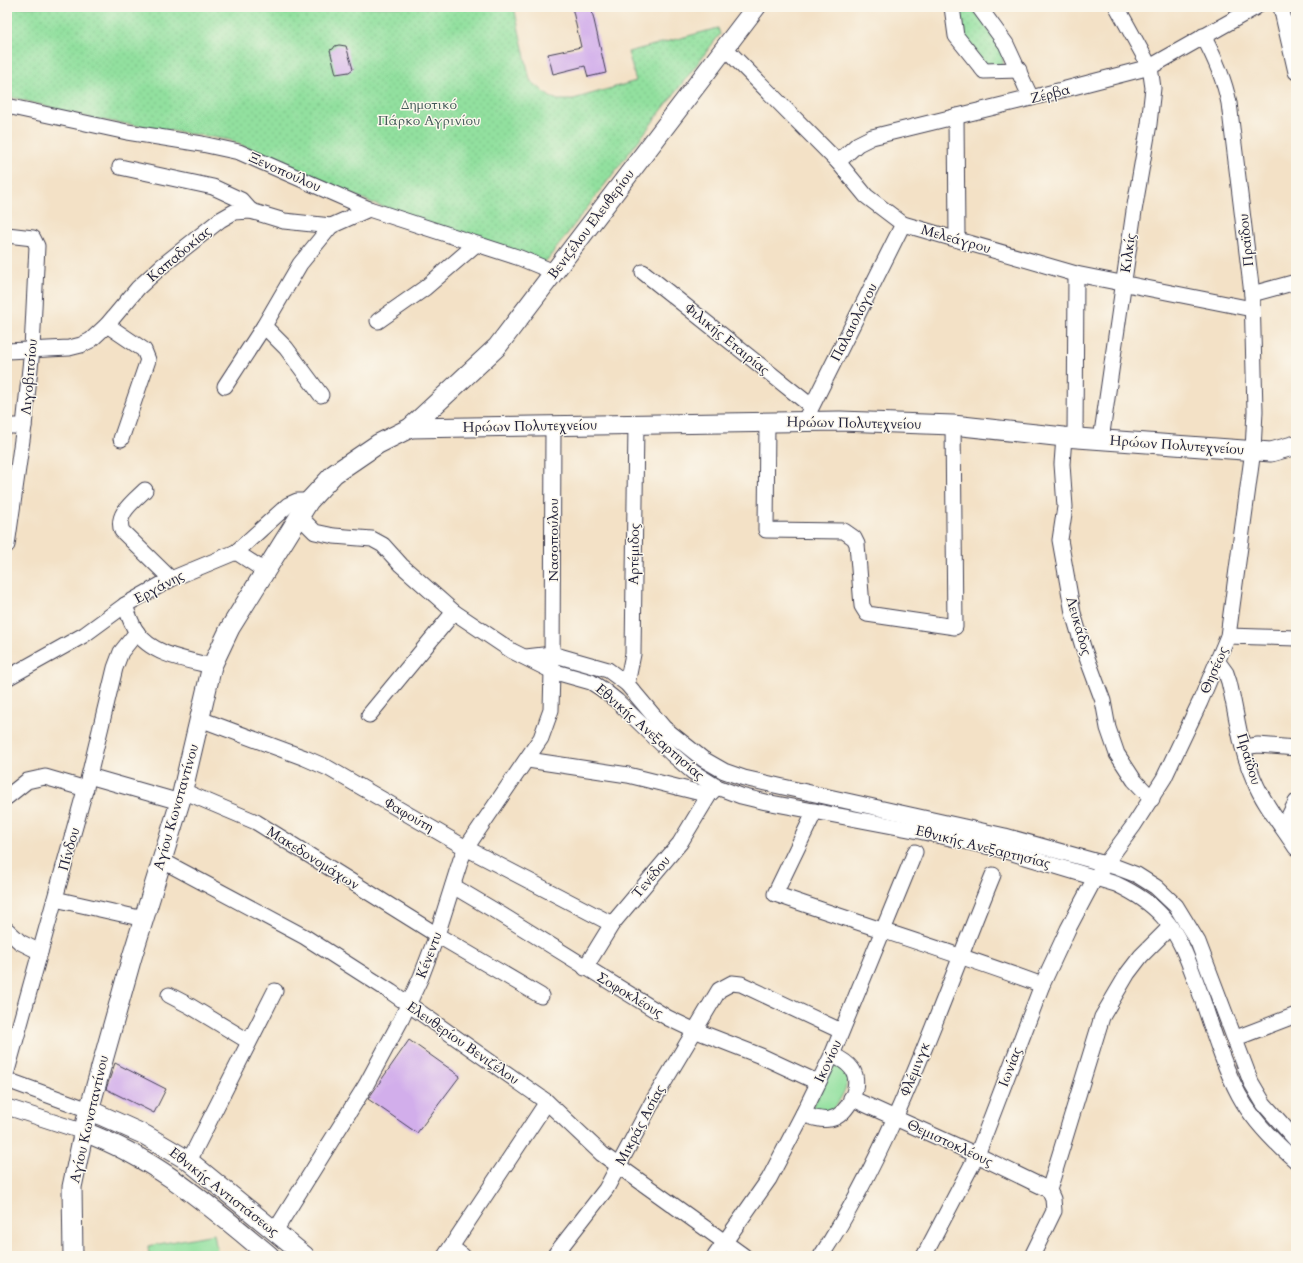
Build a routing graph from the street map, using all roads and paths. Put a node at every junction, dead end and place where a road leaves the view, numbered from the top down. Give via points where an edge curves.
1 (756, 7) edge
2 (952, 7) edge
3 (979, 7) edge
4 (1117, 7) edge
5 (1256, 7) edge
6 (1281, 7) edge
7 (1203, 36) junction
8 (726, 49) junction
9 (1150, 67) junction
10 (1019, 70) junction
11 (1296, 72) edge
12 (1032, 98) junction
13 (7, 106) edge
14 (956, 116) junction
15 (838, 162) junction
16 (120, 166) dead end
17 (369, 209) junction
18 (251, 211) junction
19 (903, 224) junction
20 (331, 226) junction
21 (7, 235) edge
22 (957, 238) junction
23 (476, 245) junction
24 (554, 272) junction
25 (643, 272) dead end
26 (1076, 274) junction
27 (1296, 282) edge
28 (1123, 284) junction
29 (1252, 302) junction
30 (378, 321) dead end
31 (107, 325) junction
32 (264, 326) junction
33 (32, 349) junction
34 (7, 351) edge
35 (224, 386) dead end
36 (321, 395) dead end
37 (808, 413) junction
38 (767, 421) junction
39 (636, 424) junction
40 (953, 425) junction
41 (7, 426) edge
42 (24, 426) junction
43 (553, 426) junction
44 (410, 428) junction
45 (1069, 437) junction
46 (121, 439) dead end
47 (1101, 440) junction
48 (1296, 445) edge
49 (1254, 450) junction
50 (145, 490) dead end
51 (10, 500) edge
52 (304, 509) junction
53 (7, 545) edge
54 (236, 552) junction
55 (265, 571) junction
56 (171, 579) junction
57 (125, 605) junction
58 (454, 612) junction
59 (137, 632) junction
60 (1228, 636) junction
61 (1296, 638) edge
62 (552, 654) junction
63 (526, 657) junction
64 (1218, 662) junction
65 (212, 666) junction
66 (552, 670) junction
67 (7, 678) edge
68 (627, 684) junction
69 (369, 715) dead end
70 (200, 719) junction
71 (1243, 747) junction
72 (1296, 748) edge
73 (528, 760) junction
74 (88, 782) junction
75 (713, 791) junction
76 (7, 797) edge
77 (182, 797) junction
78 (1152, 798) junction
79 (1296, 802) edge
80 (815, 811) junction
81 (1283, 828) junction
82 (466, 848) junction
83 (1296, 848) edge
84 (915, 852) dead end
85 (161, 860) junction
86 (1105, 864) junction
87 (993, 875) dead end
88 (1096, 878) junction
89 (453, 886) junction
90 (55, 899) junction
91 (144, 919) junction
92 (612, 924) junction
93 (1170, 927) junction
94 (7, 930) edge
95 (882, 931) junction
96 (437, 935) junction
97 (40, 952) junction
98 (960, 954) junction
99 (585, 968) junction
100 (1042, 985) junction
101 (275, 991) dead end
102 (169, 995) dead end
103 (541, 996) dead end
104 (408, 1005) junction
105 (1296, 1015) edge
106 (694, 1030) junction
107 (842, 1031) junction
108 (1236, 1038) junction
109 (248, 1041) junction
110 (832, 1055) junction
111 (7, 1071) edge
112 (7, 1080) edge
113 (818, 1082) junction
114 (851, 1098) junction
115 (547, 1102) junction
116 (7, 1107) edge
117 (89, 1110) junction
118 (803, 1114) junction
119 (895, 1118) junction
120 (84, 1132) junction
121 (1296, 1140) edge
122 (977, 1155) junction
123 (189, 1161) junction
124 (1296, 1162) edge
125 (619, 1166) junction
126 (1049, 1190) junction
127 (275, 1231) junction
128 (725, 1242) junction
129 (448, 1251) edge
130 (73, 1256) edge
131 (270, 1256) edge
132 (305, 1256) edge
133 (463, 1256) edge
134 (554, 1256) edge
135 (715, 1256) edge
136 (744, 1256) edge
137 (821, 1256) edge
138 (924, 1256) edge
139 (1032, 1256) edge

1 - 8 main road, Βενιζέλου Ελευθερίου
2 - 10 street via 956,36 984,71
3 - 10 street via 1006,44
4 - 9 street
5 - 7 street, Ζέρβα
6 - 11 street
7 - 9 street, Ζέρβα
7 - 29 street, Πραϊδου via 1219,65 1229,103
8 - 15 street, Μελεάγρου
8 - 24 main road, Βενιζέλου Ελευθερίου
9 - 12 street, Ζέρβα
9 - 28 street, Κιλκίς via 1152,88 1149,124
10 - 12 street
12 - 14 street, Ζέρβα
13 - 17 street, Ξενοπούλου via 127,132 226,148 250,156
14 - 15 street, Ζέρβα via 872,137 858,144
14 - 22 street
15 - 19 street, Μελεάγρου via 866,196
16 - 18 street via 213,187 244,202
17 - 20 street
17 - 23 street, Ξενοπούλου
18 - 20 street, Καπαδοκίας via 284,221
18 - 31 street, Καπαδοκίας via 237,211 220,220 152,275
19 - 22 street, Μελεάγρου
19 - 37 street, Παλαιολόγου
20 - 32 street via 300,264
21 - 33 street, Λιγοβιτσίου via 33,238 37,246
22 - 26 street, Μελεάγρου
23 - 24 street, Ξενοπούλου via 520,258
23 - 30 street via 426,288
24 - 44 main road, Βενιζέλου Ελευθερίου via 498,347
25 - 37 street, Φιλικής Εταιρίας
26 - 28 street, Μελεάγρου
26 - 45 street, Λευκάδος
27 - 29 street
28 - 29 street, Μελεάγρου
28 - 47 street, Κιλκίς
29 - 49 street, Πραϊδου via 1256,411
31 - 33 street, Καπαδοκίας via 94,338 82,345
31 - 46 street via 144,350 148,360
32 - 35 street
32 - 36 street via 286,348
33 - 34 street, Καπαδοκίας
33 - 42 street, Λιγοβιτσίου
37 - 38 main road, Ηρώων Πολυτεχνείου
37 - 40 main road, Ηρώων Πολυτεχνείου
38 - 39 main road, Ηρώων Πολυτεχνείου
38 - 40 street via 766,530 844,531 850,534 857,544 862,606 867,614 955,627
39 - 43 main road, Ηρώων Πολυτεχνείου
39 - 68 street, Αρτέμιδος via 633,654
40 - 45 main road, Ηρώων Πολυτεχνείου
41 - 42 street
42 - 51 street, Λιγοβιτσίου
43 - 44 main road, Ηρώων Πολυτεχνείου
43 - 62 street, Νασοπούλου
44 - 52 main road, Αγίου Κωνσταντίνου via 378,444 334,474
45 - 47 main road, Ηρώων Πολυτεχνείου
45 - 78 street, Λευκάδος via 1062,464 1065,507 1060,540 1073,613 1104,701 1108,728 1117,754 1134,780
47 - 49 main road, Ηρώων Πολυτεχνείου
48 - 49 main road, Ηρώων Πολυτεχνείου via 1277,451
49 - 60 street, Θησέως
50 - 56 street via 123,513 120,526 122,531
51 - 53 street, Λιγοβιτσίου
52 - 54 street, Εργάνης via 297,501 288,505
52 - 55 main road, Αγίου Κωνσταντίνου
52 - 58 street, Εθνικής Ανεξαρτησίας via 315,532 372,539 382,545
54 - 55 street
54 - 56 street, Εργάνης
55 - 65 main road, Αγίου Κωνσταντίνου via 232,623
56 - 57 street, Εργάνης
57 - 59 street
57 - 67 street, Εργάνης via 84,635
58 - 63 street, Εθνικής Ανεξαρτησίας via 512,651
58 - 69 street
59 - 65 street via 159,651
59 - 74 street, Πίνδου via 118,659
60 - 61 street
60 - 64 street, Θησέως
62 - 63 street
62 - 66 street, Νασοπούλου
62 - 68 street via 608,670
63 - 66 street, Εθνικής Ανεξαρτησίας
64 - 71 street, Πραϊδου via 1229,682
64 - 78 street, Θησέως via 1170,768
65 - 70 main road, Αγίου Κωνσταντίνου
66 - 73 street, Κένεντυ via 551,710 547,724
66 - 75 street, Εθνικής Ανεξαρτησίας via 578,677 602,689
68 - 86 street via 664,728 703,759 724,771 744,778 1005,836
70 - 77 main road, Αγίου Κωνσταντίνου
70 - 82 street, Φαφούτη via 328,768
71 - 72 street via 1258,745
71 - 81 street, Πραϊδου via 1260,795
73 - 75 street
73 - 82 street, Κένεντυ
74 - 76 street, Μακεδονομάχων via 46,777 27,781
74 - 77 street, Μακεδονομάχων
74 - 90 street, Πίνδου
75 - 80 street, Εθνικής Ανεξαρτησίας
75 - 92 street, Τενέδου via 680,843
77 - 85 main road, Αγίου Κωνσταντίνου
77 - 96 street, Μακεδονομάχων via 256,822
78 - 86 street, Θησέως
79 - 81 street
80 - 88 street, Εθνικής Ανεξαρτησίας via 934,834
80 - 95 street via 775,894
81 - 83 street, Πραϊδου
82 - 89 street, Κένεντυ
82 - 92 street, Φαφούτη
84 - 95 street, Ικονίου
85 - 91 main road, Αγίου Κωνσταντίνου
85 - 104 street, Ελευθερίου Βενιζέλου via 305,937
86 - 88 street, Θησέως
86 - 108 street via 1147,881 1176,906 1198,942
87 - 98 street, Φλέμινγκ
88 - 93 street, Εθνικής Ανεξαρτησίας via 1116,884 1134,894 1153,907
88 - 100 street, Ιωνίας via 1068,928
89 - 96 street, Κένεντυ
89 - 99 street, Σοφοκλέους
90 - 91 street
90 - 97 street, Πίνδου
91 - 117 main road, Αγίου Κωνσταντίνου
92 - 99 street, Τενέδου
93 - 124 street, Εθνικής Ανεξαρτησίας via 1187,958 1239,1095 1267,1134
93 - 126 street via 1128,973 1102,1017
94 - 97 street via 20,942
95 - 98 street
95 - 107 street, Ικονίου
96 - 103 street, Μακεδονομάχων
96 - 104 street, Κένεντυ
97 - 111 street, Πίνδου
98 - 100 street
98 - 119 street, Φλέμινγκ
99 - 106 street, Σοφοκλέους via 668,1018
100 - 122 street, Ιωνίας
101 - 109 street
102 - 109 street
104 - 115 street, Ελευθερίου Βενιζέλου
104 - 127 street, Κένεντυ via 371,1076
105 - 108 street
106 - 107 street, Μικράς Ασίας via 720,990 732,983 741,984
106 - 113 street, Σοφοκλέους via 732,1043
106 - 125 street, Μικράς Ασίας
107 - 110 street, Ικονίου
108 - 121 street via 1251,1082 1264,1104
109 - 123 street
110 - 113 street, Ικονίου
110 - 114 street via 844,1061 854,1073 855,1085
112 - 117 street, Εθνικής Αντιστάσεως
113 - 118 street, Ικονίου
114 - 118 street via 841,1113 833,1118 818,1119
114 - 119 street, Θεμιστοκλέους
115 - 125 street, Ελευθερίου Βενιζέλου via 602,1154
115 - 129 street
116 - 120 street, Εθνικής Αντιστάσεως
117 - 120 main road, Αγίου Κωνσταντίνου
117 - 123 main road, Εθνικής Αντιστάσεως via 145,1135
118 - 128 street, Ικονίου via 769,1179
119 - 122 street, Θεμιστοκλέους
119 - 137 street, Φλέμινγκ via 847,1216
120 - 130 main road, Αγίου Κωνσταντίνου via 72,1187
120 - 131 main road, Εθνικής Αντιστάσεως via 131,1152 174,1178
122 - 126 street, Θεμιστοκλέους
122 - 138 street, Ιωνίας
123 - 127 main road, Εθνικής Αντιστάσεως
125 - 128 street, Ελευθερίου Βενιζέλου
125 - 134 street, Μικράς Ασίας via 603,1194
126 - 139 street via 1054,1211
127 - 132 main road, Εθνικής Αντιστάσεως
128 - 135 street, Ικονίου
128 - 136 street, Ελευθερίου Βενιζέλου
129 - 133 street

